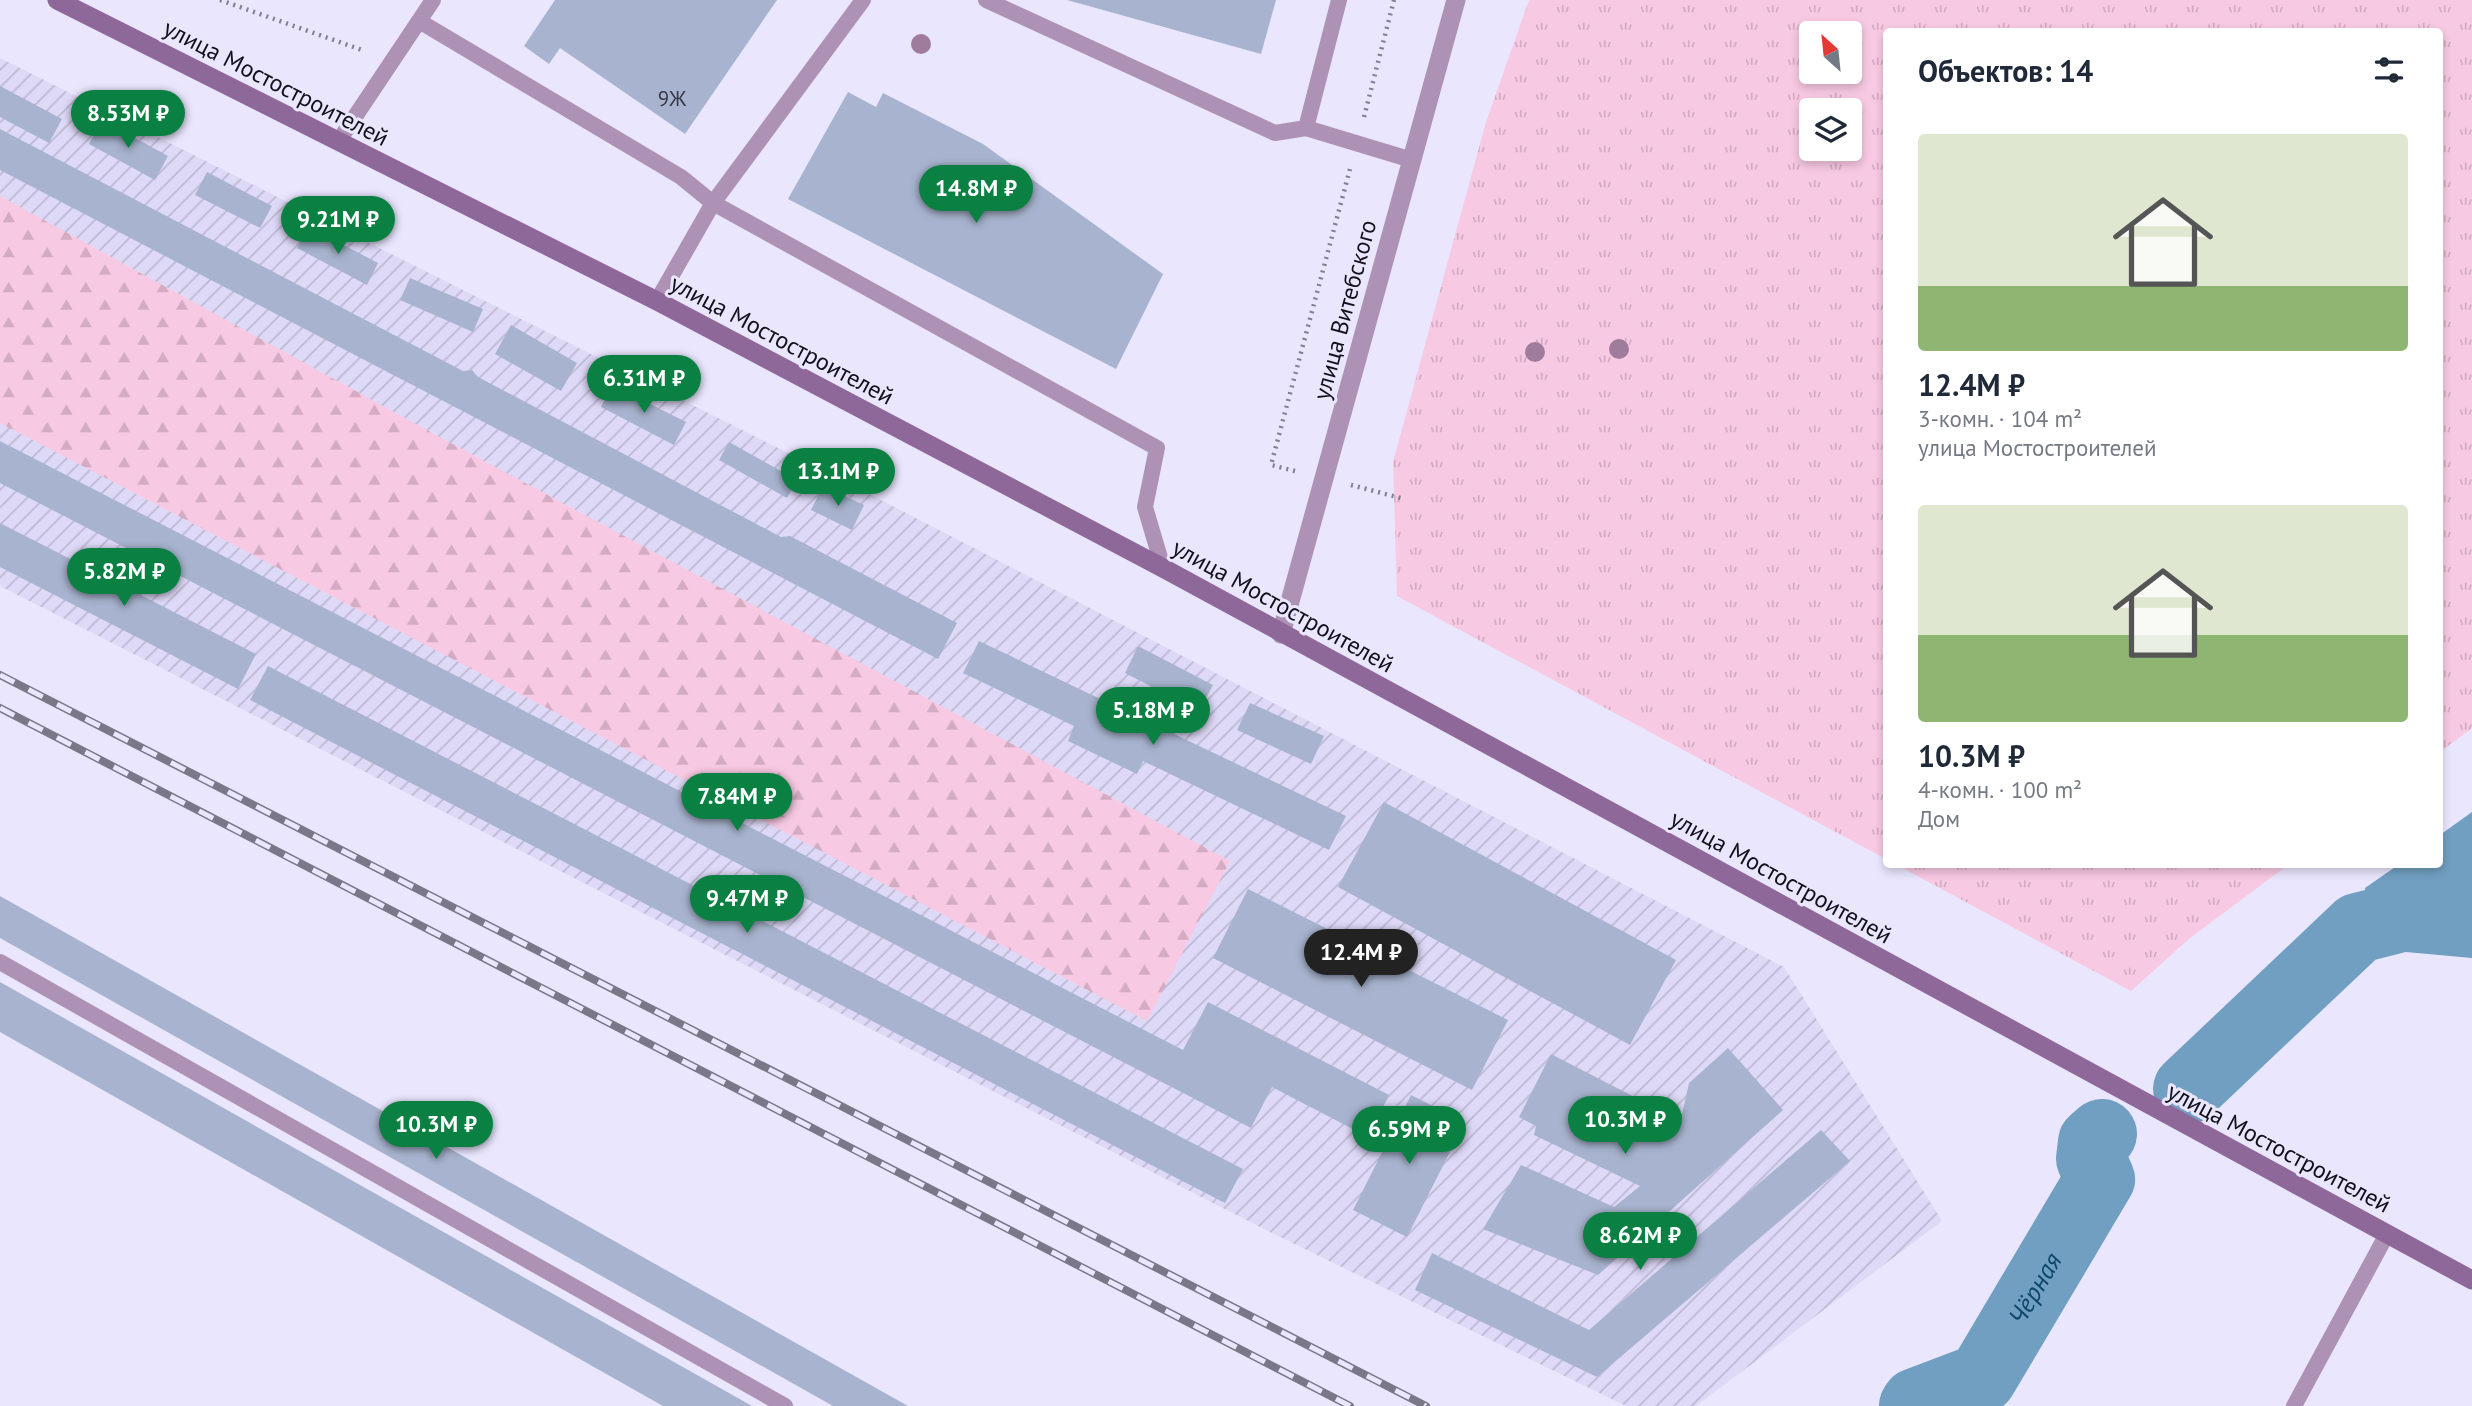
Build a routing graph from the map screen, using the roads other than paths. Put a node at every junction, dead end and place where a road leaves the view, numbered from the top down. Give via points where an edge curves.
1 (57, 0) edge
2 (433, 0) edge
3 (863, 0) edge
4 (986, 0) edge
5 (1339, 0) edge
6 (1456, 0) edge
7 (1024, 8) edge
8 (419, 21) junction
9 (1306, 128) junction
10 (338, 142) junction
11 (1412, 160) junction
12 (713, 203) junction
13 (657, 301) junction
14 (1163, 568) junction
15 (1281, 634) junction
16 (0, 962) edge
17 (2387, 1234) junction
18 (2472, 1280) edge
19 (785, 1406) edge
20 (2294, 1406) edge

1 - 10 main road, улица Мостостроителей
2 - 8 lane
3 - 12 lane
4 - 7 lane
5 - 9 lane
6 - 11 street, улица Витебского
7 - 9 lane via 1275,133
8 - 10 lane
8 - 12 lane via 681,177
9 - 11 lane
10 - 13 main road, улица Мостостроителей
11 - 15 street, улица Витебского
12 - 13 lane
12 - 14 lane via 1157,448 1144,507
13 - 14 main road, улица Мостостроителей
14 - 15 main road, улица Мостостроителей
15 - 17 main road, улица Мостостроителей
16 - 19 lane
17 - 18 main road, улица Мостостроителей
17 - 20 lane

